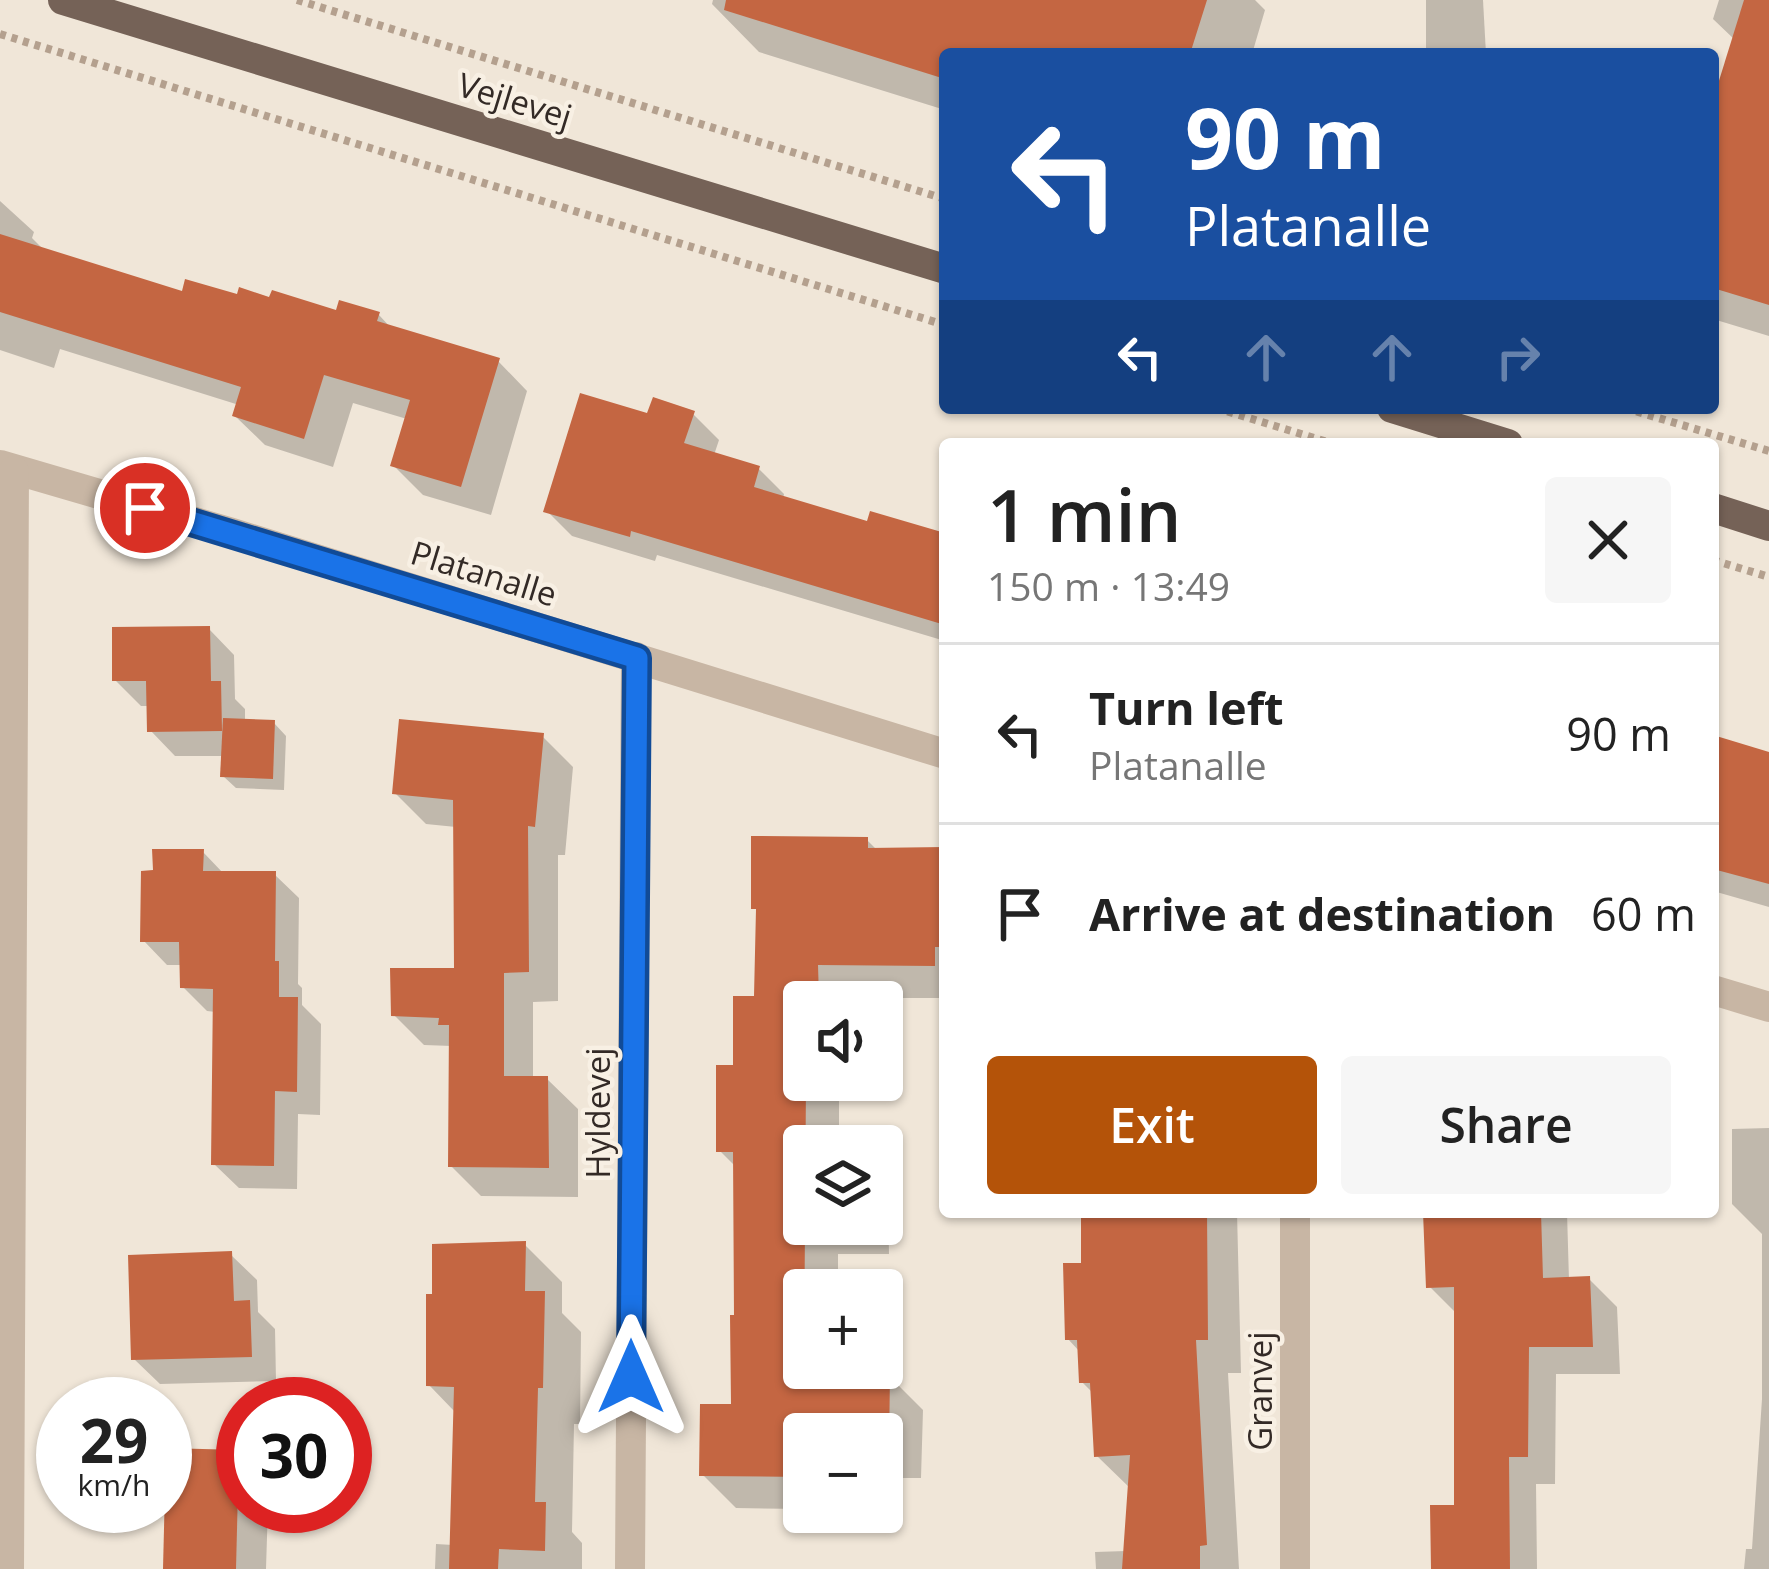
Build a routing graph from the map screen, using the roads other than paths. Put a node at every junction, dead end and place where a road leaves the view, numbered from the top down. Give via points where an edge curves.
1 (63, 0) edge
2 (939, 267) edge
3 (1411, 414) edge
4 (1489, 438) edge
5 (7, 468) edge
6 (1719, 510) edge
7 (1769, 526) edge
8 (637, 658) junction
9 (939, 752) edge
10 (1719, 992) edge
11 (1769, 1007) edge
12 (1295, 1218) edge
13 (9, 1569) edge
14 (630, 1569) edge
15 (1295, 1569) edge

1 - 2 main road, Vejlevej
3 - 4 main road
5 - 8 street, Platanalle
5 - 13 street
6 - 7 main road
8 - 9 street, Platanalle
8 - 14 street, Hyldevej
10 - 11 street
12 - 15 street, Granvej

